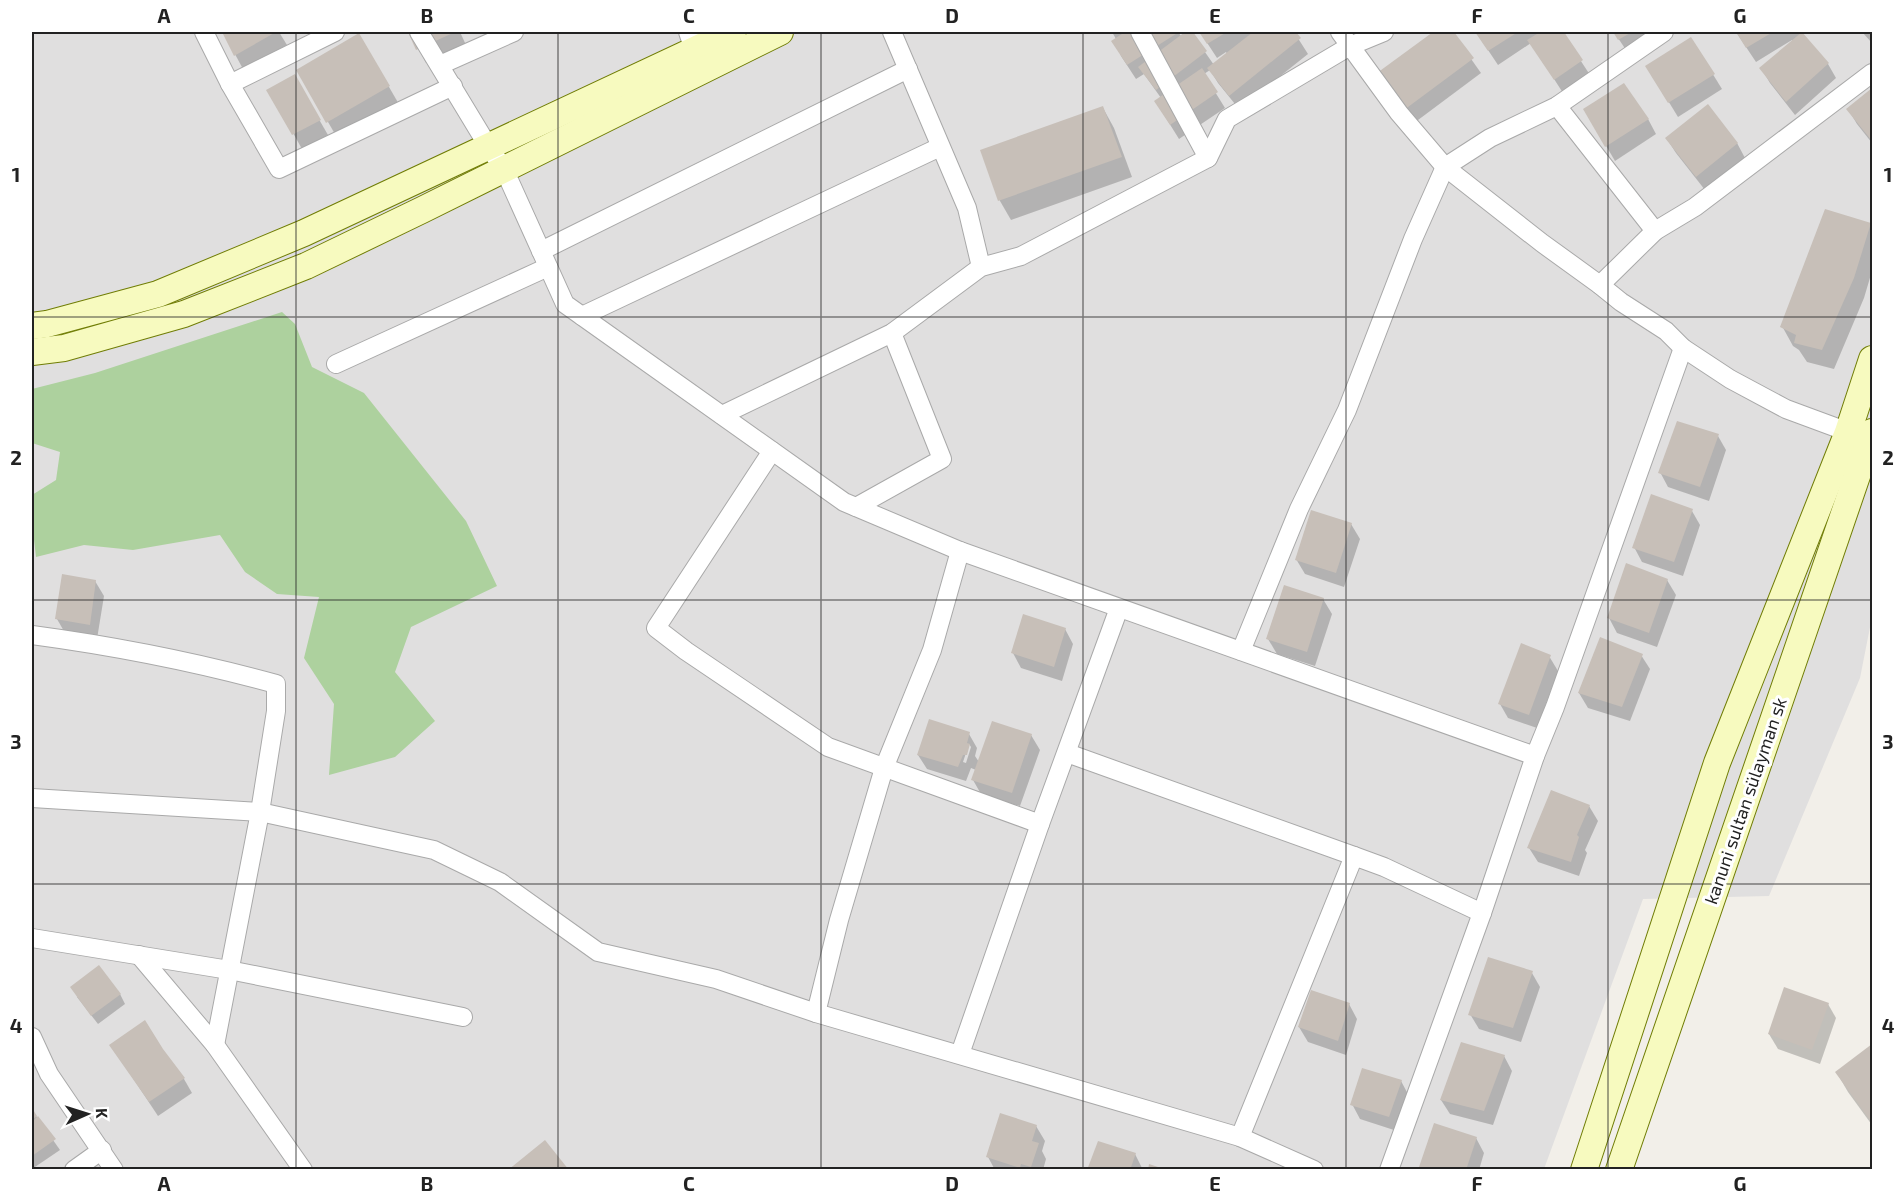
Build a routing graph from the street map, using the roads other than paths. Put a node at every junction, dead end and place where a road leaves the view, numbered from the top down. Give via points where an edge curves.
1 (204, 32) edge
2 (335, 32) edge
3 (419, 32) edge
4 (514, 32) edge
5 (733, 32) edge
6 (780, 32) edge
7 (892, 32) edge
8 (1140, 32) edge
9 (1384, 32) edge
10 (1664, 32) edge
11 (1345, 39) edge
12 (691, 41) edge
13 (440, 65) junction
14 (908, 69) junction
15 (1872, 73) edge
16 (230, 84) junction
17 (453, 86) junction
18 (1557, 106) junction
19 (489, 146) junction
20 (940, 147) junction
21 (1208, 158) junction
22 (1445, 167) junction
23 (504, 169) junction
24 (1655, 231) junction
25 (545, 259) junction
26 (981, 267) junction
27 (1600, 285) junction
28 (582, 316) junction
29 (32, 326) edge
30 (892, 333) junction
31 (1683, 348) junction
32 (32, 352) edge
33 (1872, 359) edge
34 (336, 364) dead end
35 (722, 415) junction
36 (1866, 436) edge
37 (772, 451) junction
38 (856, 507) junction
39 (960, 551) junction
40 (1119, 608) junction
41 (32, 631) edge
42 (1241, 651) junction
43 (1067, 753) junction
44 (1535, 756) junction
45 (884, 768) junction
46 (32, 798) edge
47 (260, 812) junction
48 (1040, 824) junction
49 (1354, 856) junction
50 (1482, 913) junction
51 (32, 938) edge
52 (139, 955) junction
53 (229, 970) junction
54 (816, 1013) junction
55 (463, 1017) dead end
56 (32, 1037) edge
57 (214, 1045) junction
58 (960, 1054) junction
59 (1240, 1137) junction
60 (102, 1150) junction
61 (74, 1170) edge
62 (114, 1170) edge
63 (303, 1170) edge
64 (1314, 1170) edge
65 (1389, 1170) edge
66 (1584, 1170) edge
67 (1619, 1170) edge

1 - 16 street
2 - 16 street
3 - 13 street
4 - 13 street
5 - 12 main road
6 - 23 main road
7 - 14 street
8 - 21 street
9 - 11 street
10 - 18 street
11 - 21 street via 1227,119
11 - 22 street via 1399,113
12 - 19 main road
13 - 17 street
14 - 20 street
14 - 25 street
15 - 24 street via 1695,207
16 - 17 street via 279,169
17 - 19 street
18 - 22 street via 1490,138
18 - 24 street
19 - 23 street
19 - 29 main road via 304,233 158,294
20 - 26 street via 967,208
20 - 28 street
21 - 26 street via 1021,256
22 - 27 street
22 - 42 street via 1347,410 1299,509
23 - 25 street
23 - 32 main road via 306,266 194,310 64,348
24 - 27 street
25 - 28 street via 565,304
25 - 34 street
26 - 30 street
27 - 31 street via 1666,331
28 - 35 street
30 - 35 street
30 - 38 street via 942,459
31 - 36 street via 1786,409
31 - 44 street
33 - 36 main road
35 - 37 street
36 - 66 main road via 1717,762
36 - 67 main road, kanuni sultan sülayman sk
37 - 38 street
37 - 45 street via 656,628 828,747
38 - 39 street
39 - 40 street
39 - 45 street via 932,650
40 - 42 street
40 - 43 street
41 - 47 street via 217,668 276,684 276,711
42 - 44 street
43 - 48 street
43 - 49 street
44 - 50 street
45 - 48 street
45 - 54 street
46 - 47 street
47 - 53 street
47 - 54 street via 434,850 500,882 598,952 716,979
48 - 58 street
49 - 50 street
49 - 59 street
50 - 65 street
51 - 52 street
52 - 53 street
52 - 57 street
53 - 55 street
53 - 57 street
54 - 58 street
56 - 60 street via 50,1074
57 - 63 street
58 - 59 street
59 - 64 street
60 - 61 street
60 - 62 street

